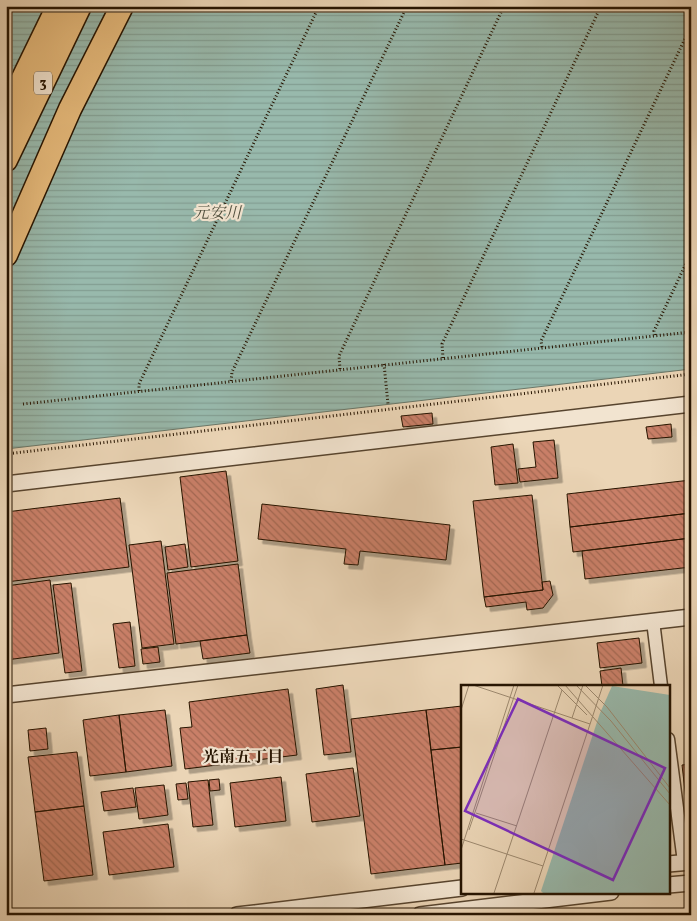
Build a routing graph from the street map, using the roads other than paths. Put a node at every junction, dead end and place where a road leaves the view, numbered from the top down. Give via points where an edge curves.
1 (58, 6) edge
2 (80, 6) edge
3 (122, 6) edge
4 (6, 113) edge
5 (6, 160) edge
6 (6, 254) edge
7 (691, 404) edge
8 (6, 484) edge
9 (691, 617) edge
10 (653, 621) junction
11 (661, 685) edge
12 (6, 695) edge
13 (670, 753) edge
14 (687, 862) edge
15 (670, 864) edge
16 (691, 883) edge
17 (670, 886) edge
18 (461, 888) edge
19 (594, 894) edge
20 (237, 915) edge
21 (420, 915) edge

1 - 4 highway
2 - 5 highway, 3
3 - 6 highway via 70,109
7 - 8 street
9 - 10 street
10 - 11 street
10 - 12 street
13 - 14 street
14 - 15 street
16 - 17 street
18 - 20 street
19 - 21 street

